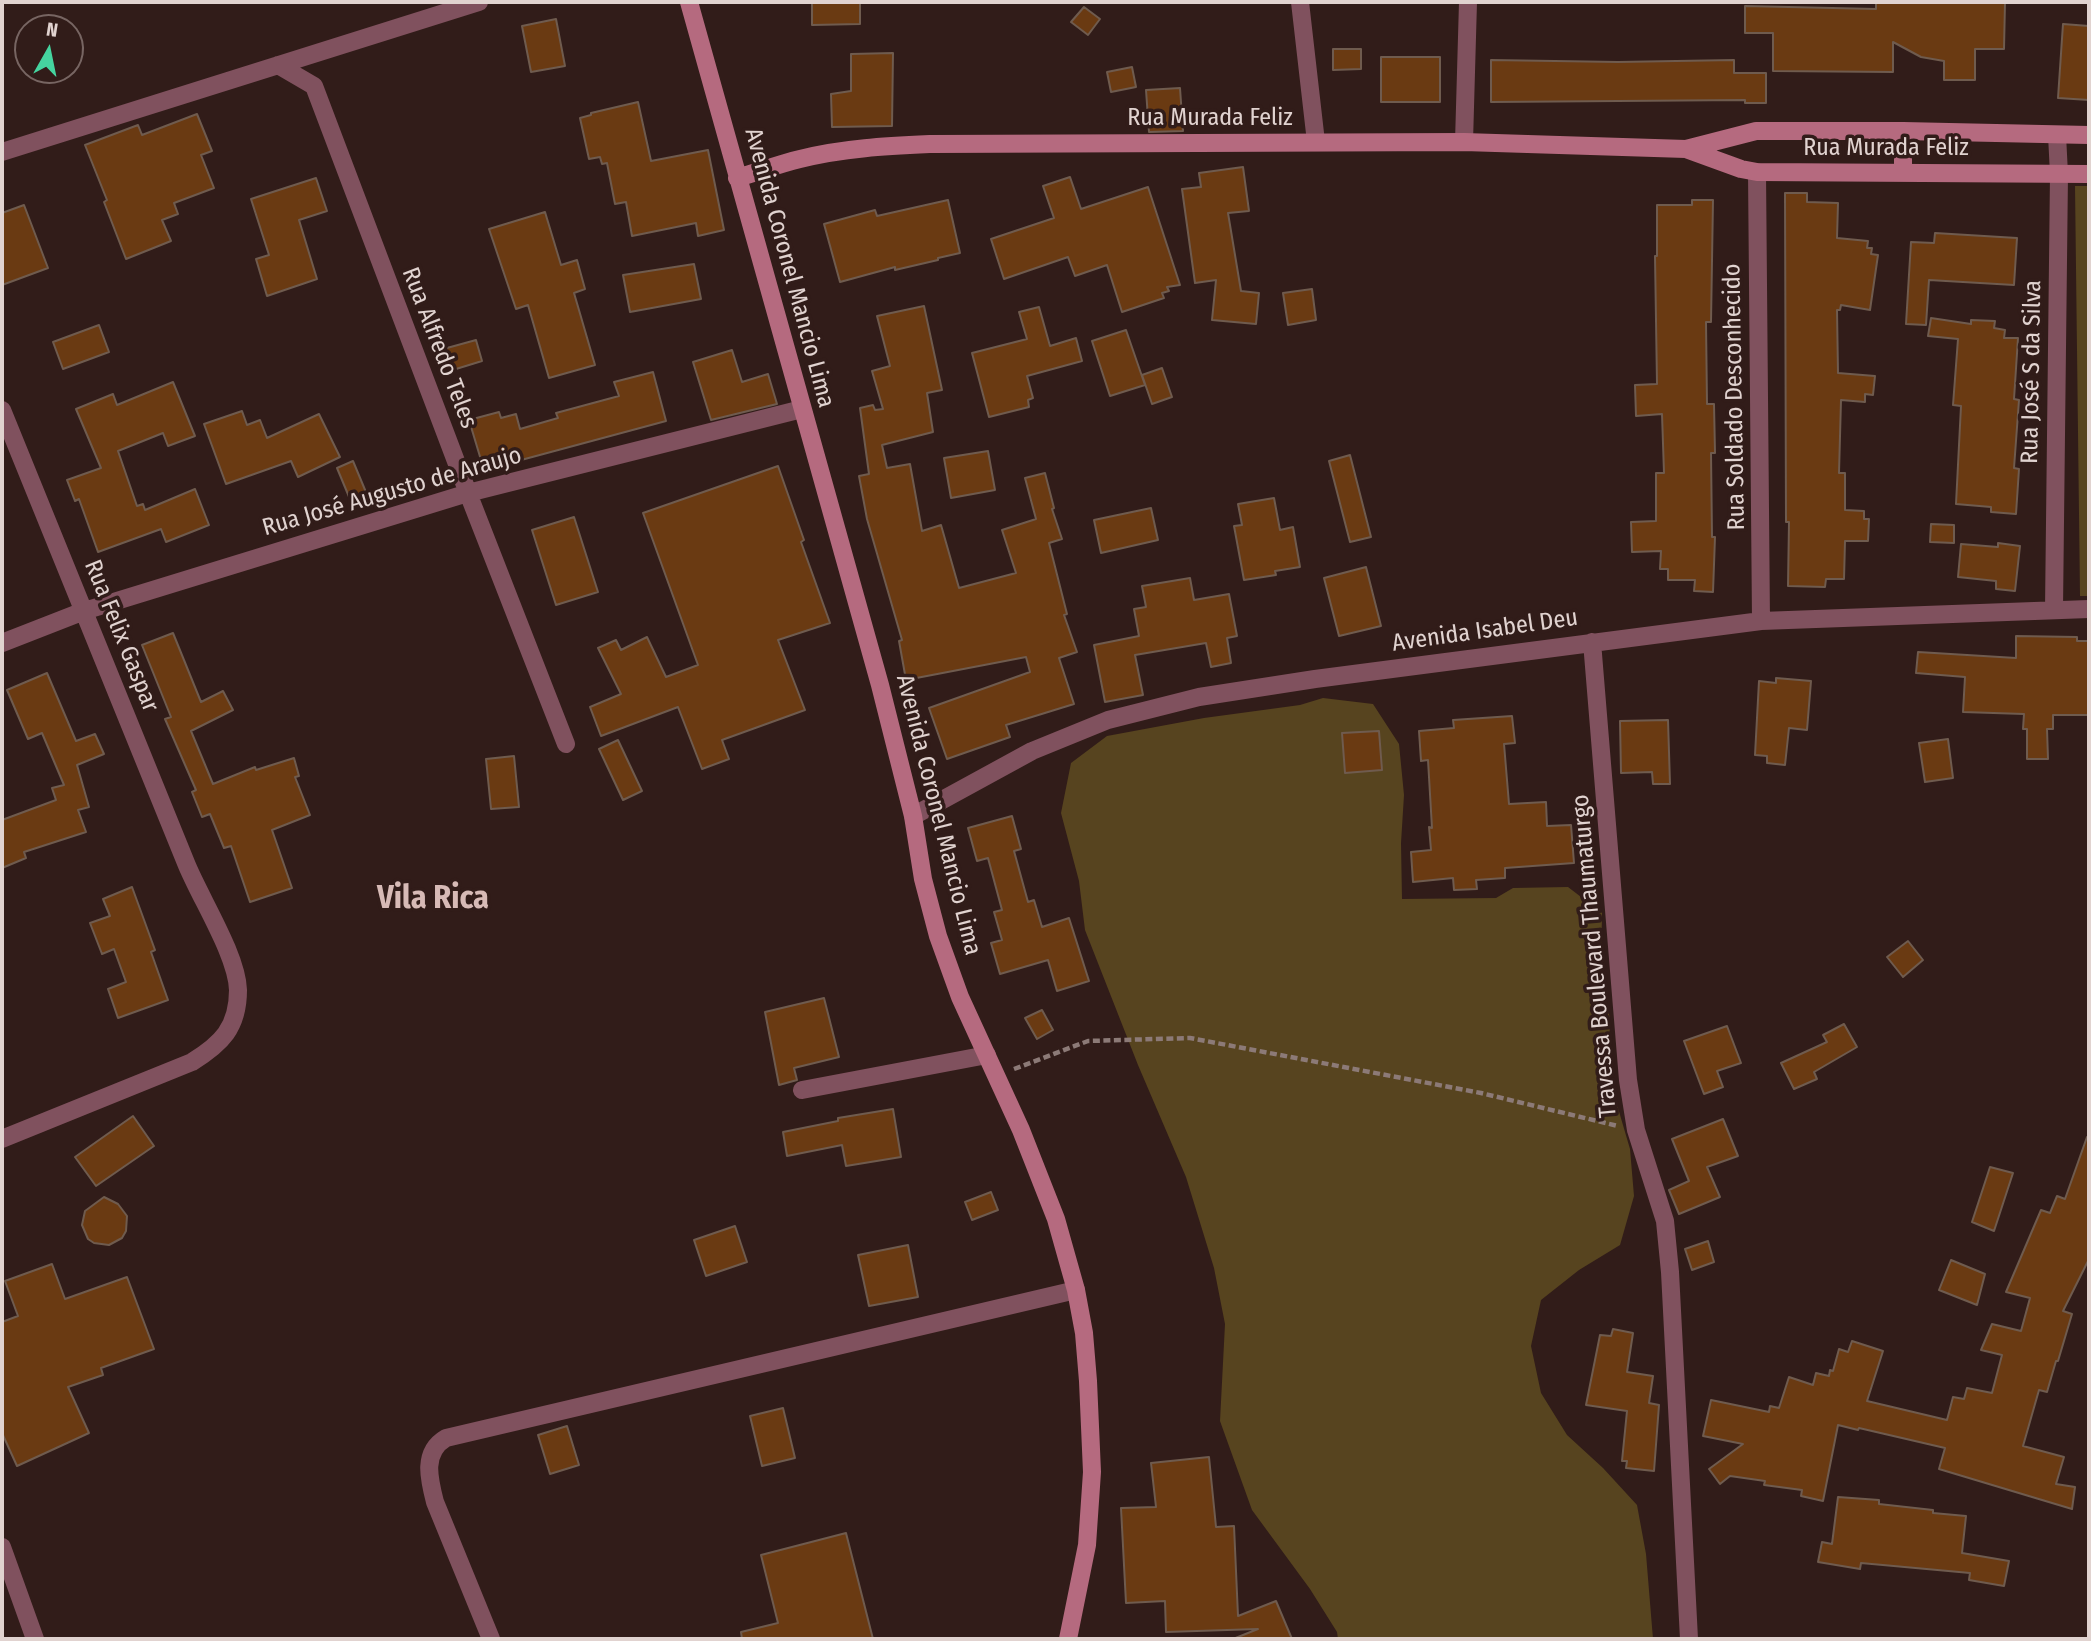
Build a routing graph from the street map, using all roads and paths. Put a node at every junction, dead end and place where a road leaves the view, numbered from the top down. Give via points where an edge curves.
1 (479, 2) edge
2 (689, 2) edge
3 (1300, 2) edge
4 (1468, 2) edge
5 (278, 65) junction
6 (1903, 131) junction
7 (2057, 135) junction
8 (2089, 135) edge
9 (1316, 142) junction
10 (1464, 142) junction
11 (1686, 149) junction
12 (2, 152) edge
13 (1757, 172) junction
14 (1903, 173) junction
15 (2059, 174) junction
16 (2089, 174) edge
17 (737, 178) junction
18 (802, 409) junction
19 (2, 410) edge
20 (468, 493) junction
21 (2054, 609) junction
22 (2089, 609) edge
23 (84, 611) junction
24 (1761, 621) junction
25 (1592, 642) junction
26 (2, 643) edge
27 (566, 744) dead end
28 (913, 816) junction
29 (987, 1055) junction
30 (997, 1076) junction
31 (802, 1090) dead end
32 (1636, 1130) junction
33 (2, 1139) edge
34 (1076, 1290) junction
35 (2, 1547) edge
36 (35, 1639) edge
37 (491, 1639) edge
38 (1068, 1639) edge
39 (1689, 1639) edge

1 - 5 street
2 - 17 street, Avenida Coronel Mancio Lima
3 - 9 street
4 - 10 street
5 - 12 street
5 - 20 street, Rua Alfredo Teles via 314,86
6 - 7 street, Rua Murada Feliz
6 - 11 street, Rua Murada Feliz via 1756,131
6 - 14 street
7 - 8 street, Rua Murada Feliz
7 - 15 street, Rua José S da Silva
9 - 10 street, Rua Murada Feliz
9 - 17 street, Rua Murada Feliz via 879,146 802,159
10 - 11 street, Rua Murada Feliz
11 - 13 street, Rua Murada Feliz
13 - 14 street, Rua Murada Feliz
13 - 24 street, Rua Soldado Desconhecido
14 - 15 street, Rua Murada Feliz
15 - 16 street, Rua Murada Feliz
15 - 21 street, Rua José S da Silva
17 - 18 street, Avenida Coronel Mancio Lima
18 - 20 street, Rua José Augusto de Araujo
18 - 28 street, Avenida Coronel Mancio Lima
19 - 23 street, Rua Felix Gaspar
20 - 23 street, Rua José Augusto de Araujo
20 - 27 street, Rua Alfredo Teles
21 - 22 street, Avenida Isabel Deu
21 - 24 street, Avenida Isabel Deu
23 - 26 street, Rua José Augusto de Araujo
23 - 33 street, Rua Felix Gaspar via 194,881 233,963 236,1011 216,1047 192,1062
24 - 25 street, Avenida Isabel Deu
25 - 28 street, Avenida Isabel Deu via 1302,681 1152,708 1108,720 1032,751
25 - 32 street, Travessa Boulevard Thaumaturgo
28 - 29 street, Avenida Coronel Mancio Lima via 923,879 939,936
29 - 30 street, Avenida Coronel Mancio Lima
29 - 31 street
30 - 32 path via 1088,1041 1190,1038 1481,1093
30 - 34 street, Avenida Coronel Mancio Lima via 1056,1219
32 - 39 street, Travessa Boulevard Thaumaturgo via 1665,1221
34 - 37 street via 505,1422 437,1443 428,1466 435,1502
34 - 38 street, Avenida Coronel Mancio Lima via 1084,1333 1092,1472 1087,1545
35 - 36 street

